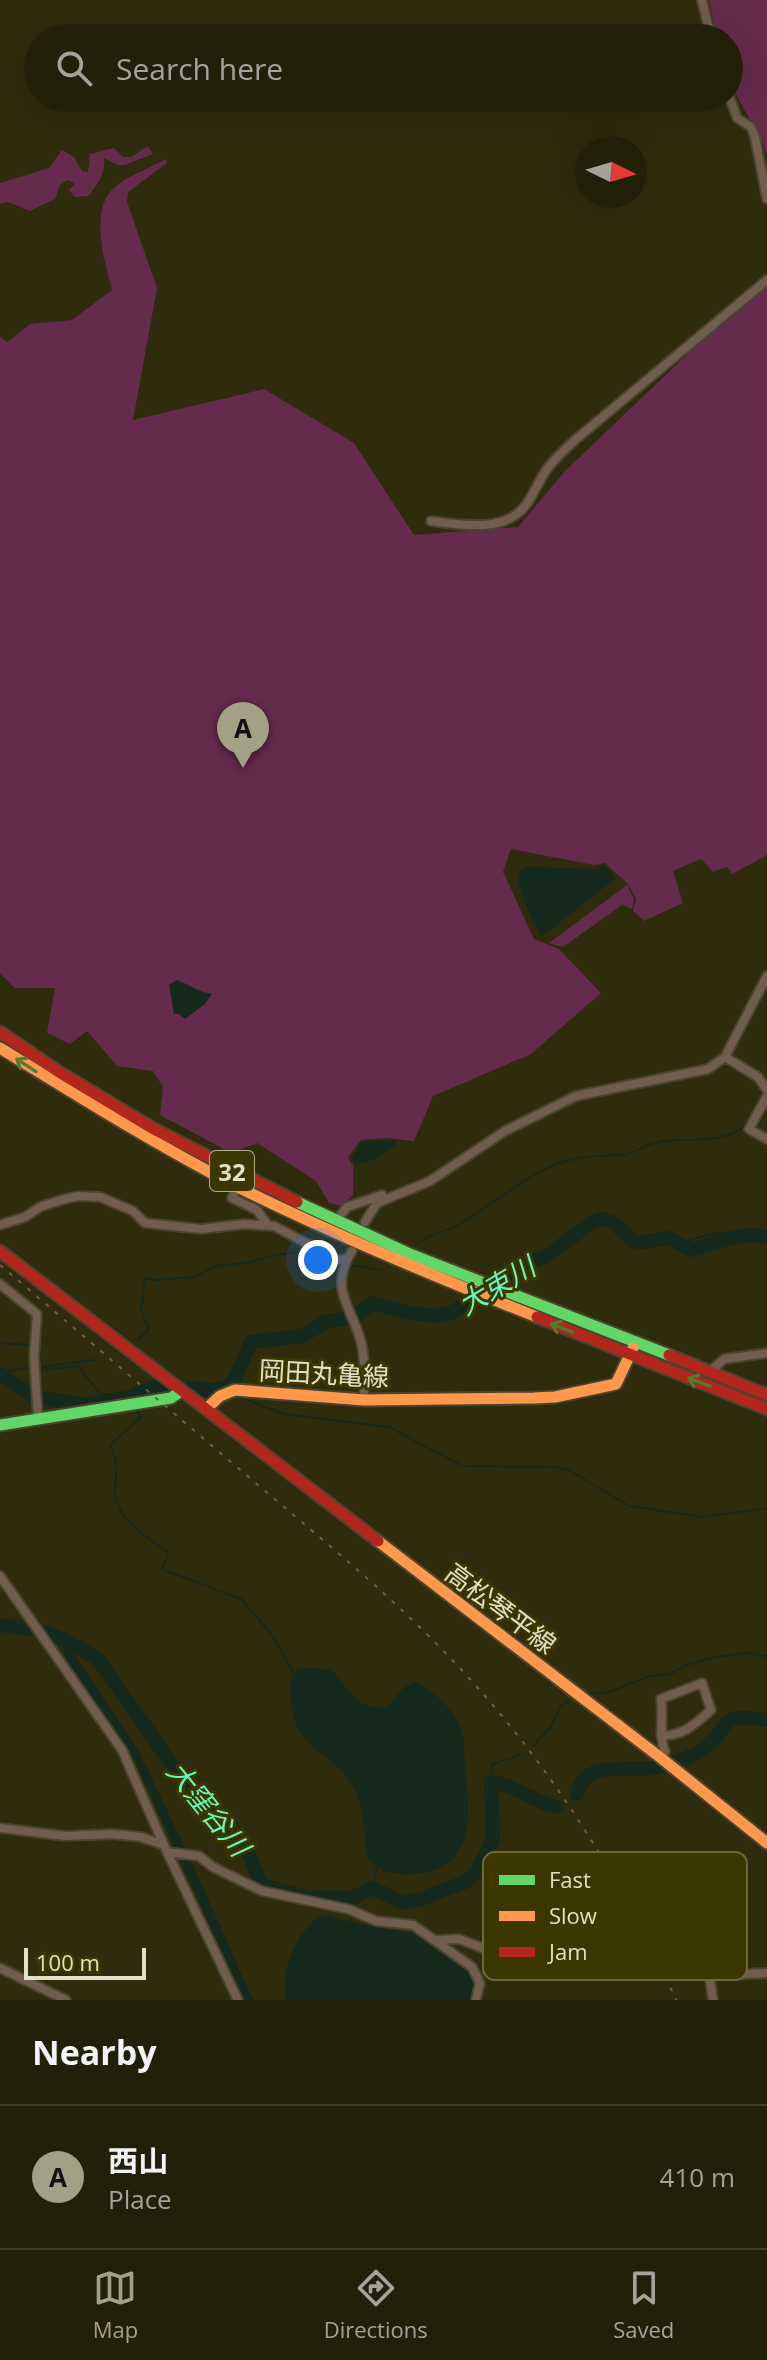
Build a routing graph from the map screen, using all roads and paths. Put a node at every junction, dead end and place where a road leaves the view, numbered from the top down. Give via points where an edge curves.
1 (702, 0) edge
2 (708, 24) edge
3 (735, 112) edge
4 (767, 199) edge
5 (767, 280) edge
6 (431, 521) dead end
7 (767, 976) edge
8 (0, 1032) edge
9 (0, 1048) edge
10 (725, 1057) junction
11 (767, 1090) edge
12 (767, 1096) edge
13 (767, 1139) edge
14 (237, 1186) junction
15 (394, 1195) junction
16 (336, 1221) junction
17 (365, 1222) dead end
18 (267, 1224) junction
19 (0, 1225) edge
20 (0, 1251) edge
21 (0, 1284) edge
22 (635, 1343) junction
23 (767, 1353) edge
24 (630, 1355) junction
25 (711, 1371) junction
26 (181, 1391) junction
27 (767, 1395) edge
28 (364, 1400) junction
29 (206, 1409) junction
30 (767, 1409) edge
31 (38, 1418) junction
32 (0, 1425) edge
33 (0, 1576) edge
34 (661, 1735) junction
35 (666, 1762) junction
36 (0, 1828) edge
37 (767, 1843) edge
38 (168, 1850) junction
39 (437, 1940) junction
40 (483, 1948) edge
41 (0, 1968) edge
42 (747, 1973) edge
43 (767, 1973) edge
44 (710, 1980) edge
45 (66, 2000) edge
46 (238, 2000) edge
47 (476, 2000) edge
48 (713, 2000) edge

1 - 2 street
3 - 4 street via 755,137
5 - 6 street via 555,458 517,514 472,526
7 - 10 street
8 - 16 main road, 32 via 152,1128
14 -> 9 main road, 32
10 - 11 street via 758,1077
10 - 15 street via 708,1069 576,1096 505,1131 430,1181
12 - 13 street via 749,1129
14 - 18 street via 232,1198 257,1210
24 -> 14 main road, 32 via 331,1231
15 - 16 street via 347,1207
15 - 17 street via 372,1206
16 - 22 main road, 32
18 - 19 street via 201,1229 145,1223 113,1201 78,1196
18 - 28 street via 338,1260 348,1260 342,1294 363,1349
20 - 26 main road
21 - 31 street via 37,1314
22 - 24 main road, 岡田丸亀線
22 - 25 main road, 32
23 - 25 street via 724,1359
24 - 28 main road, 岡田丸亀線 via 616,1384 555,1397
30 -> 24 main road, 32
25 - 27 main road, 32
26 - 29 main road
26 - 31 main road via 171,1398
28 - 29 main road, 岡田丸亀線 via 232,1391
29 - 35 main road, 高松琴平線
31 - 32 main road
33 - 38 street via 122,1750
34 - 34 street via 661,1699 702,1683 711,1710 692,1727 674,1736
34 - 35 street
35 - 37 main road, 高松琴平線
36 - 38 street via 141,1837
38 - 39 street via 199,1856 262,1891 348,1909 376,1921 413,1925
38 - 46 street
39 - 40 street via 459,1939
39 - 47 street via 476,1973
41 - 45 street
42 - 43 street
44 - 48 street

